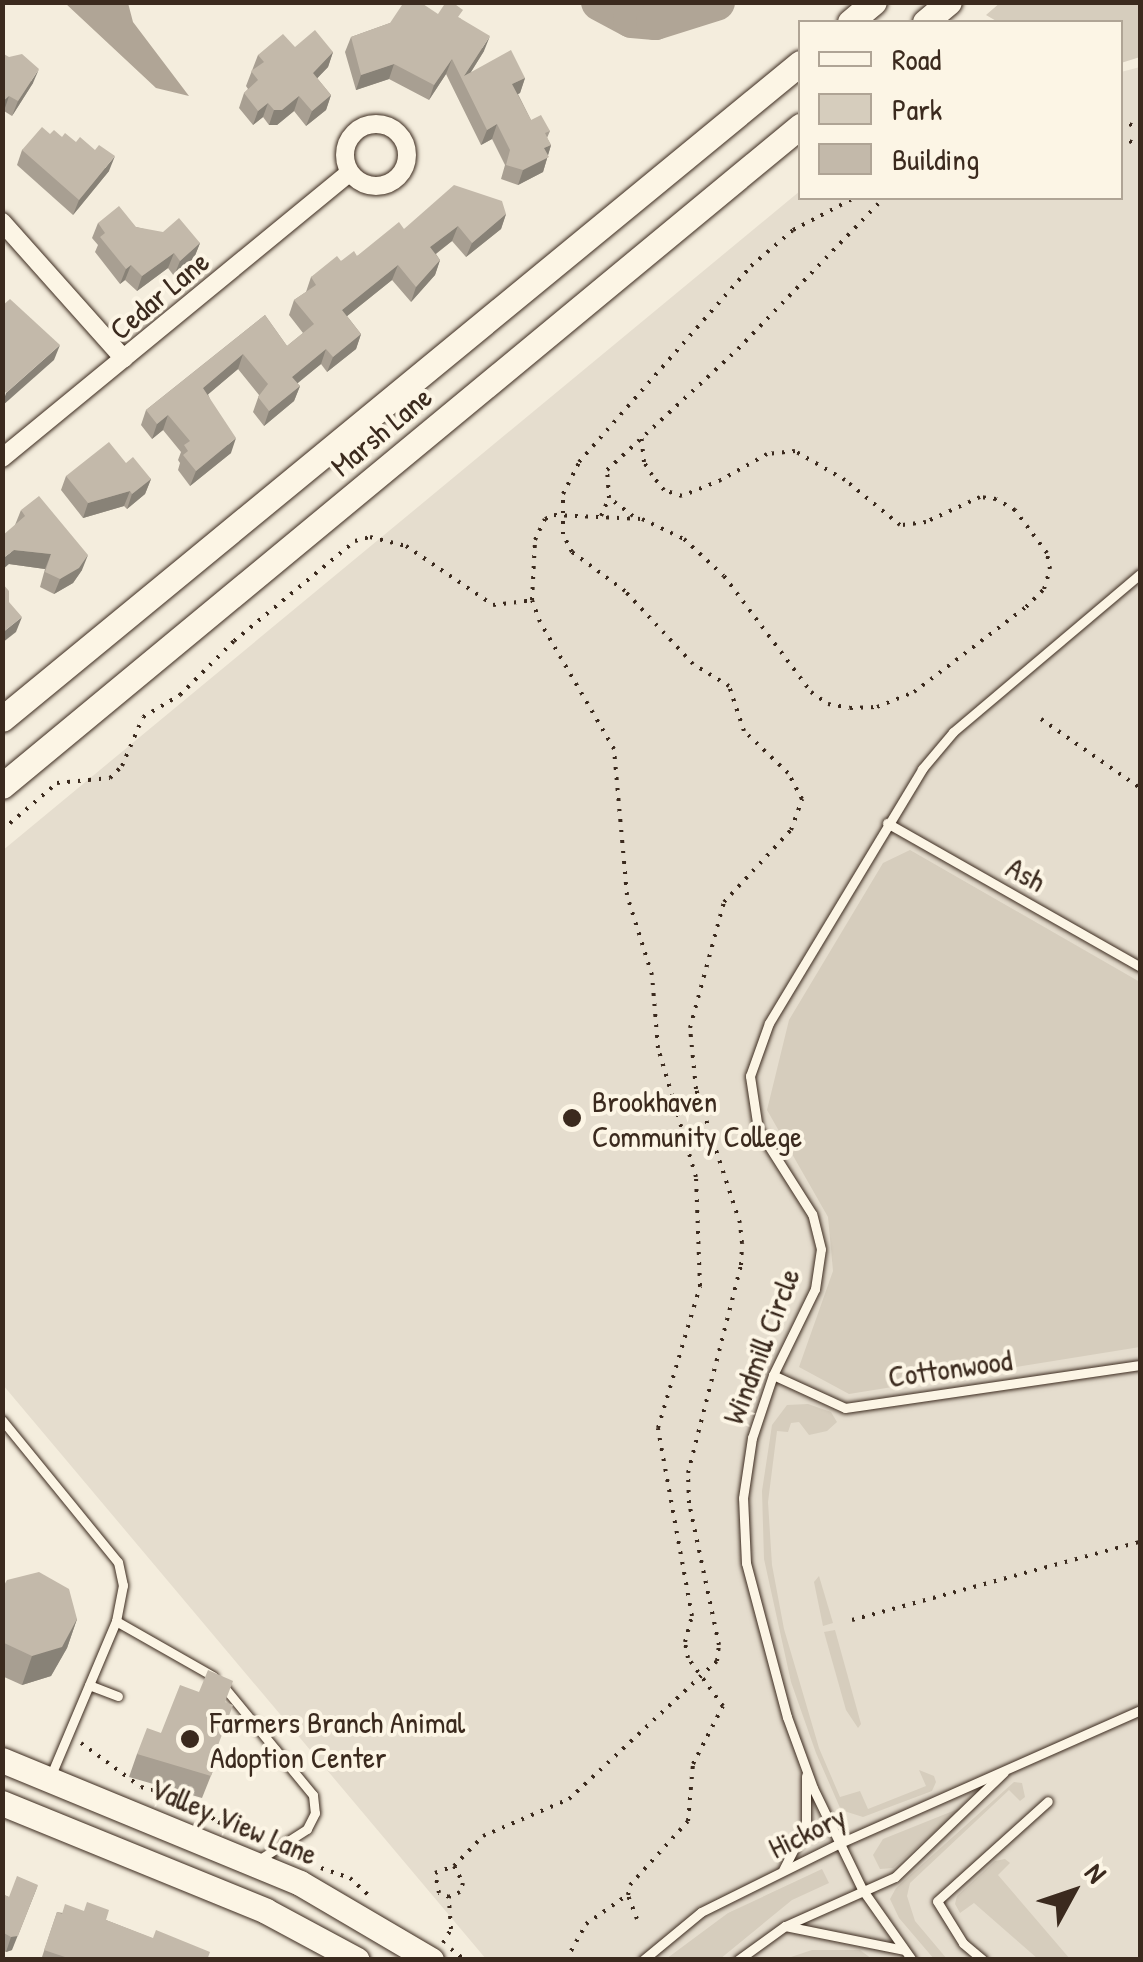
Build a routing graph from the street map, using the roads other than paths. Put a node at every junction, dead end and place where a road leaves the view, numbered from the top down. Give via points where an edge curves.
1 (874, 2) edge
2 (948, 2) edge
3 (852, 20) edge
4 (927, 20) edge
5 (798, 65) edge
6 (798, 128) edge
7 (350, 172) dead end
8 (2, 222) edge
9 (124, 359) junction
10 (2, 458) edge
11 (1140, 574) edge
12 (2, 720) edge
13 (2, 786) edge
14 (886, 824) junction
15 (1140, 968) edge
16 (1140, 1366) edge
17 (772, 1375) junction
18 (2, 1420) edge
19 (116, 1621) junction
20 (89, 1685) junction
21 (118, 1696) dead end
22 (1140, 1710) edge
23 (2, 1760) edge
24 (806, 1769) junction
25 (1006, 1770) junction
26 (50, 1778) junction
27 (1048, 1801) dead end
28 (2, 1803) edge
29 (32, 1814) junction
30 (838, 1844) junction
31 (256, 1862) junction
32 (782, 1871) junction
33 (862, 1889) junction
34 (786, 1926) junction
35 (904, 1950) junction
36 (437, 1951) edge
37 (357, 1960) edge
38 (643, 1960) edge
39 (738, 1960) edge
40 (912, 1960) edge
41 (983, 1960) edge

1 - 3 main road
2 - 4 main road
5 - 12 main road, Marsh Lane
6 - 13 main road, Marsh Lane
7 - 9 street, Cedar Lane
8 - 9 street
9 - 10 street, Cedar Lane
11 - 14 lane, Windmill Circle via 953,732
14 - 15 lane, Ash
14 - 17 lane, Windmill Circle via 769,1023 750,1076 758,1129 812,1214 821,1249 815,1289
16 - 17 lane, Cottonwood via 845,1408
17 - 24 lane, Windmill Circle via 752,1438 746,1563
18 - 19 lane via 118,1562 123,1585
19 - 20 lane
19 - 31 lane via 211,1674 313,1795 315,1813 306,1829
20 - 21 lane
20 - 26 lane
22 - 25 lane, Hickory
23 - 26 main road, Valley View Lane
24 - 30 lane, Windmill Circle
24 - 32 lane via 806,1826
25 - 30 lane, Hickory
25 - 33 lane, Hickory via 910,1866
26 - 29 main road
26 - 31 main road, Valley View Lane
27 - 41 lane via 937,1901 963,1943
28 - 29 main road
29 - 37 main road via 266,1912
30 - 32 lane, Hickory
30 - 33 lane, Windmill Circle
31 - 36 main road, Valley View Lane
32 - 38 lane, Hickory via 701,1912
33 - 34 lane, Hickory
33 - 35 lane, Windmill Circle
34 - 35 lane
34 - 39 lane, Hickory
35 - 40 lane, Windmill Circle

